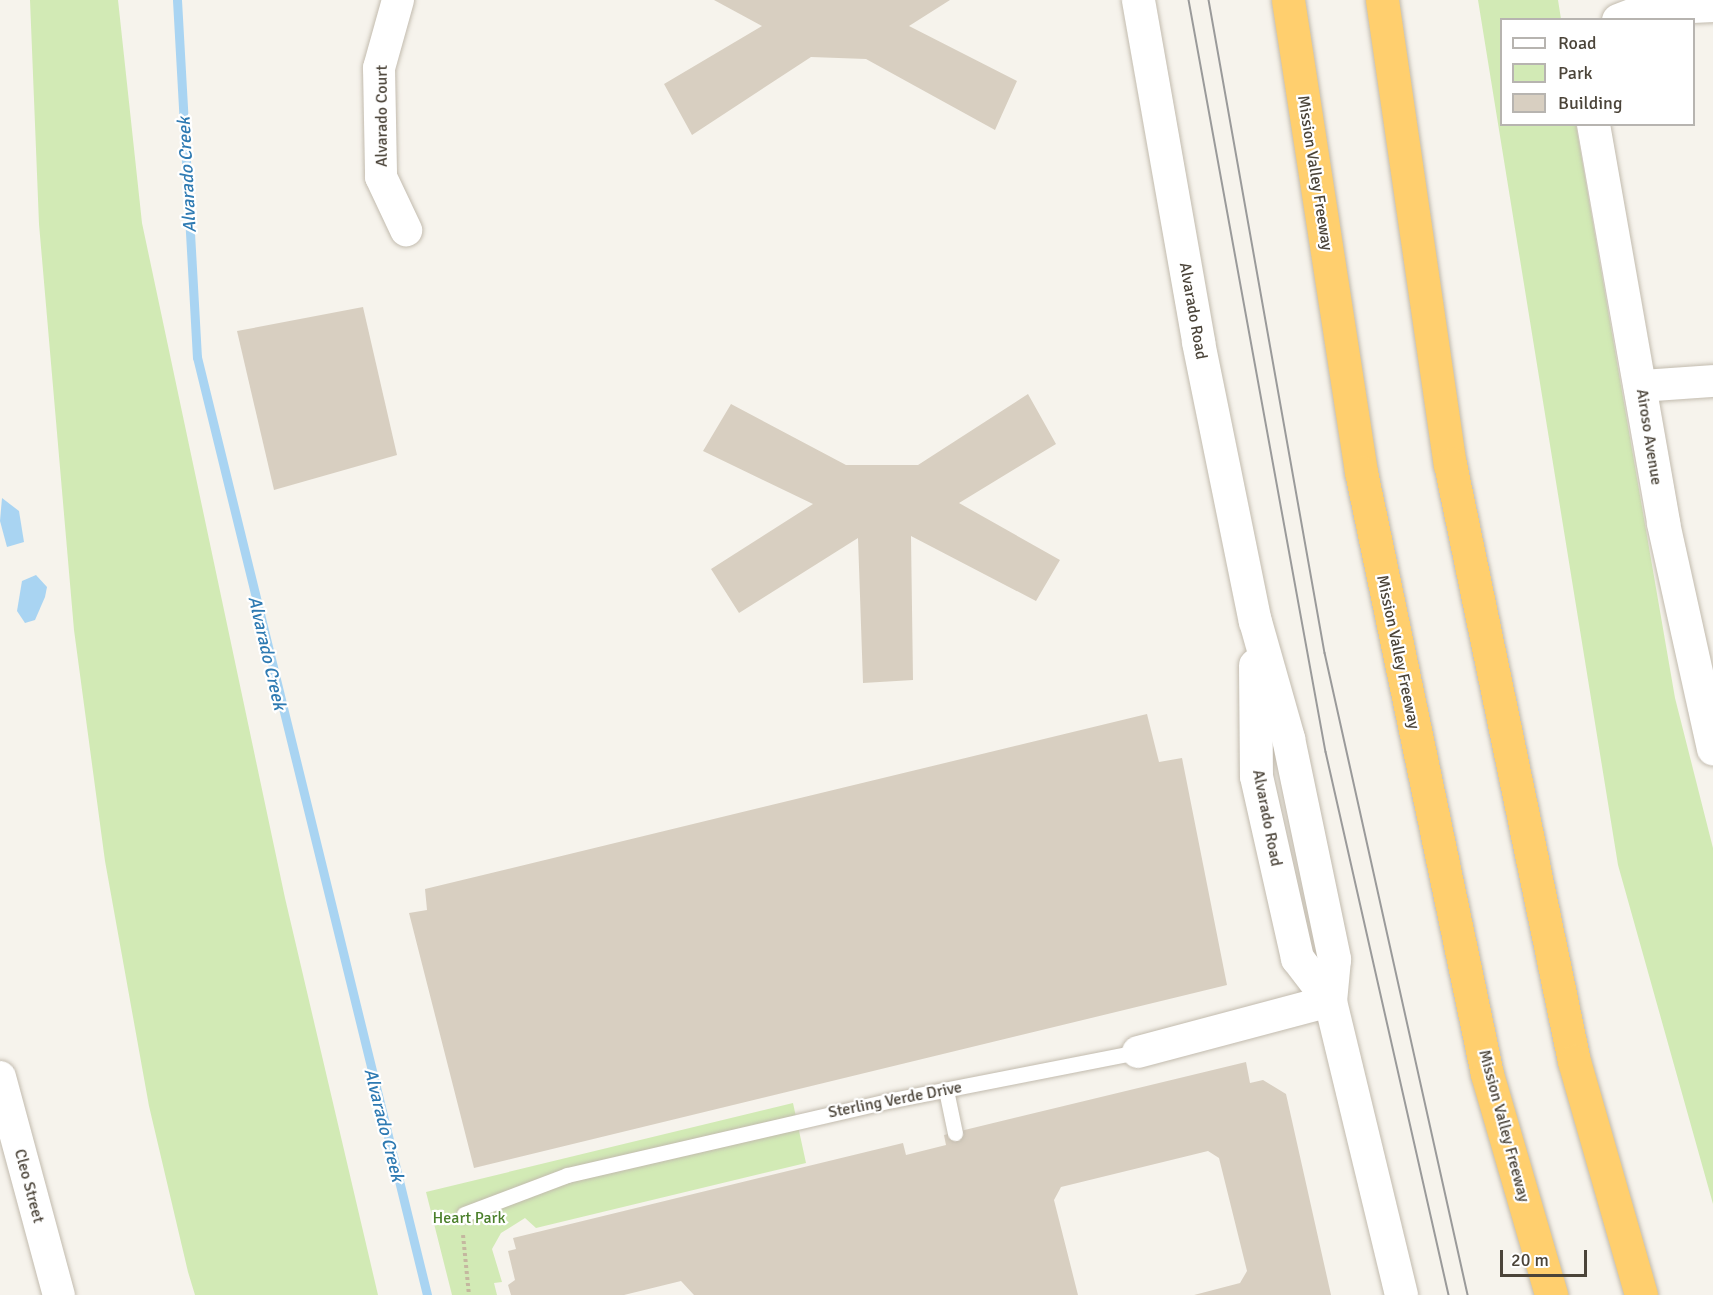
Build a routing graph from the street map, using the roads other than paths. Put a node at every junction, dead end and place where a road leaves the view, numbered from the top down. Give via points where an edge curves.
1 (398, 0) edge
2 (1138, 0) edge
3 (1288, 0) edge
4 (1382, 0) edge
5 (1705, 3) edge
6 (1623, 18) edge
7 (1593, 126) edge
8 (406, 230) dead end
9 (1713, 381) edge
10 (1641, 386) junction
11 (1713, 749) edge
12 (1330, 1001) junction
13 (1138, 1052) joint
14 (0, 1077) edge
15 (946, 1090) junction
16 (955, 1133) dead end
17 (464, 1214) road end
18 (59, 1295) edge
19 (1401, 1295) edge
20 (1551, 1295) edge
21 (1641, 1295) edge

1 - 8 street, Alvarado Court via 379,68 381,177
2 - 12 street, Alvarado Road via 1198,342 1255,621 1288,738 1334,959
3 - 20 highway, Mission Valley Freeway via 1361,472 1487,1074
4 - 21 highway via 1450,464 1575,1061
5 - 6 street via 1649,8
7 - 10 street, Airoso Avenue
9 - 10 street
10 - 11 street, Airoso Avenue via 1663,523
12 - 13 street, Sterling Verde Drive
12 - 19 street, Alvarado Road
13 - 15 lane, Sterling Verde Drive
14 - 18 street, Cleo Street
15 - 16 lane
15 - 17 lane, Sterling Verde Drive via 567,1175

